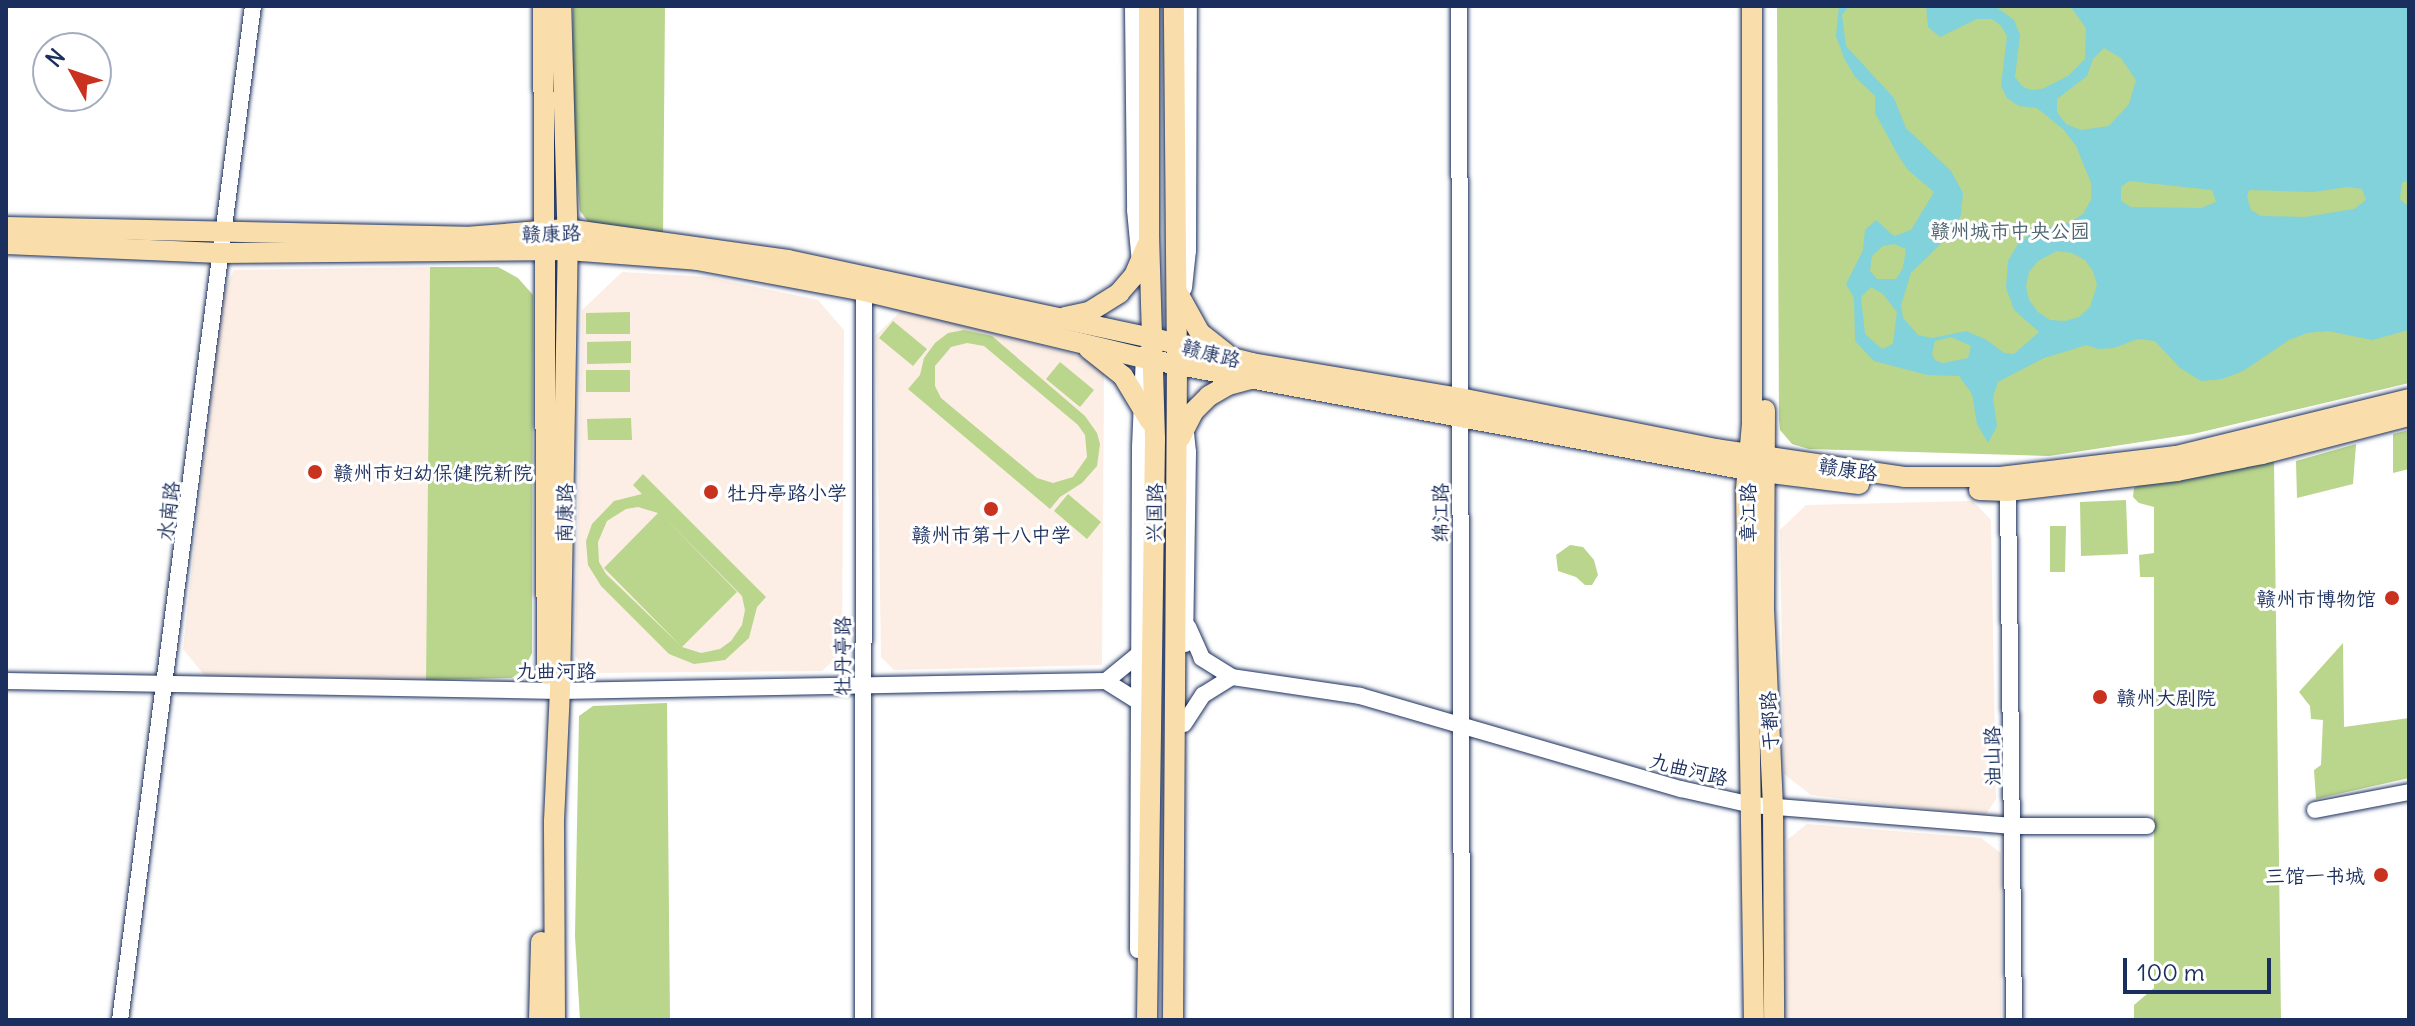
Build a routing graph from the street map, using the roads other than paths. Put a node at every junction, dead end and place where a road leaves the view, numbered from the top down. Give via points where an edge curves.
1 (253, 6) edge
2 (543, 6) edge
3 (561, 6) edge
4 (1133, 6) edge
5 (1149, 6) edge
6 (1174, 6) edge
7 (1189, 6) edge
8 (1459, 6) edge
9 (1752, 6) edge
10 (1765, 6) edge
11 (6, 227) edge
12 (556, 230) junction
13 (1149, 234) junction
14 (221, 243) junction
15 (6, 244) edge
16 (568, 250) junction
17 (546, 253) junction
18 (1140, 265) junction
19 (1175, 266) junction
20 (864, 291) junction
21 (1182, 304) junction
22 (1057, 328) junction
23 (1148, 337) junction
24 (1179, 355) junction
25 (1148, 359) junction
26 (1256, 371) junction
27 (2409, 399) edge
28 (1140, 400) junction
29 (1460, 407) junction
30 (2409, 416) edge
31 (1765, 423) junction
32 (1185, 425) junction
33 (1155, 438) junction
34 (1177, 453) junction
35 (1801, 462) junction
36 (1756, 464) junction
37 (2008, 491) junction
38 (1185, 620) junction
39 (1139, 654) junction
40 (1232, 677) junction
41 (6, 681) edge
42 (1106, 681) junction
43 (862, 685) junction
44 (167, 686) junction
45 (554, 691) junction
46 (1139, 702) junction
47 (1184, 724) junction
48 (1463, 724) junction
49 (2409, 792) edge
50 (1752, 805) junction
51 (1773, 807) junction
52 (2315, 810) dead end
53 (2013, 826) junction
54 (2147, 826) dead end
55 (120, 1020) edge
56 (539, 1020) edge
57 (555, 1020) edge
58 (863, 1020) edge
59 (1138, 1020) edge
60 (1147, 1020) edge
61 (1173, 1020) edge
62 (1180, 1020) edge
63 (1462, 1020) edge
64 (1754, 1020) edge
65 (1774, 1020) edge
66 (2014, 1020) edge

1 - 14 street, 水南路
2 - 12 main road, 南康路
3 - 12 main road, 南康路
4 - 18 street
5 - 13 main road, 兴国路
6 - 19 main road, 兴国路
7 - 21 street via 1188,251
8 - 29 street, 绵江路
9 - 36 main road, 章江路
10 - 31 main road
11 - 14 main road, 赣康路
12 - 14 main road, 赣康路
12 - 16 main road, 南康路
12 - 17 main road, 南康路
12 - 22 main road, 赣康路 via 788,260
13 - 18 main road
13 - 23 main road, 兴国路
14 - 15 main road, 赣康路
14 - 17 main road, 赣康路
14 - 44 street, 水南路
16 - 17 main road, 赣康路
16 - 20 main road, 赣康路 via 697,260
16 - 45 main road, 南康路
17 - 45 main road, 南康路
18 - 22 main road via 1109,301
18 - 23 street
19 - 21 main road
19 - 24 main road, 兴国路
20 - 22 main road, 赣康路
20 - 43 street, 牡丹亭路
21 - 24 street
21 - 26 main road via 1209,341
22 - 23 main road, 赣康路
22 - 25 main road, 赣康路
22 - 28 main road via 1103,358
23 - 24 main road, 赣康路
23 - 25 main road, 兴国路
24 - 25 main road, 赣康路
24 - 26 main road, 赣康路
24 - 32 street
24 - 34 main road, 兴国路
25 - 28 street
25 - 33 main road, 兴国路
26 - 29 main road, 赣康路
26 - 32 main road via 1218,390
27 - 35 main road, 赣康路 via 2176,456 2000,477 1904,477
28 - 33 main road
28 - 39 street
29 - 36 main road, 赣康路
29 - 48 street, 绵江路
30 - 37 main road, 赣康路 via 2219,464
31 - 35 main road via 1779,450
31 - 36 main road, 于都路
32 - 34 main road
32 - 38 street
33 - 60 main road, 兴国路
34 - 61 main road, 兴国路
35 - 36 main road, 赣康路
36 - 37 main road, 赣康路 via 1904,488
36 - 50 main road, 章江路
36 - 51 main road, 于都路
37 - 53 street, 油山路
38 - 40 street via 1202,658
38 - 47 street
39 - 42 street
39 - 46 street
40 - 47 street via 1203,695
40 - 48 street, 九曲河路 via 1331,690
41 - 44 street, 九曲河路
42 - 43 street, 九曲河路
42 - 46 street
43 - 45 street, 九曲河路
43 - 58 street, 牡丹亭路
44 - 45 street, 九曲河路
44 - 55 street, 水南路
45 - 56 main road, 南康路
45 - 57 main road, 南康路
46 - 59 street
47 - 62 street
48 - 50 street, 九曲河路
48 - 63 street, 绵江路
49 - 52 street
50 - 51 street, 九曲河路
50 - 64 main road, 章江路
51 - 53 street, 九曲河路
51 - 65 main road, 于都路
53 - 54 street, 九曲河路
53 - 66 street, 油山路

